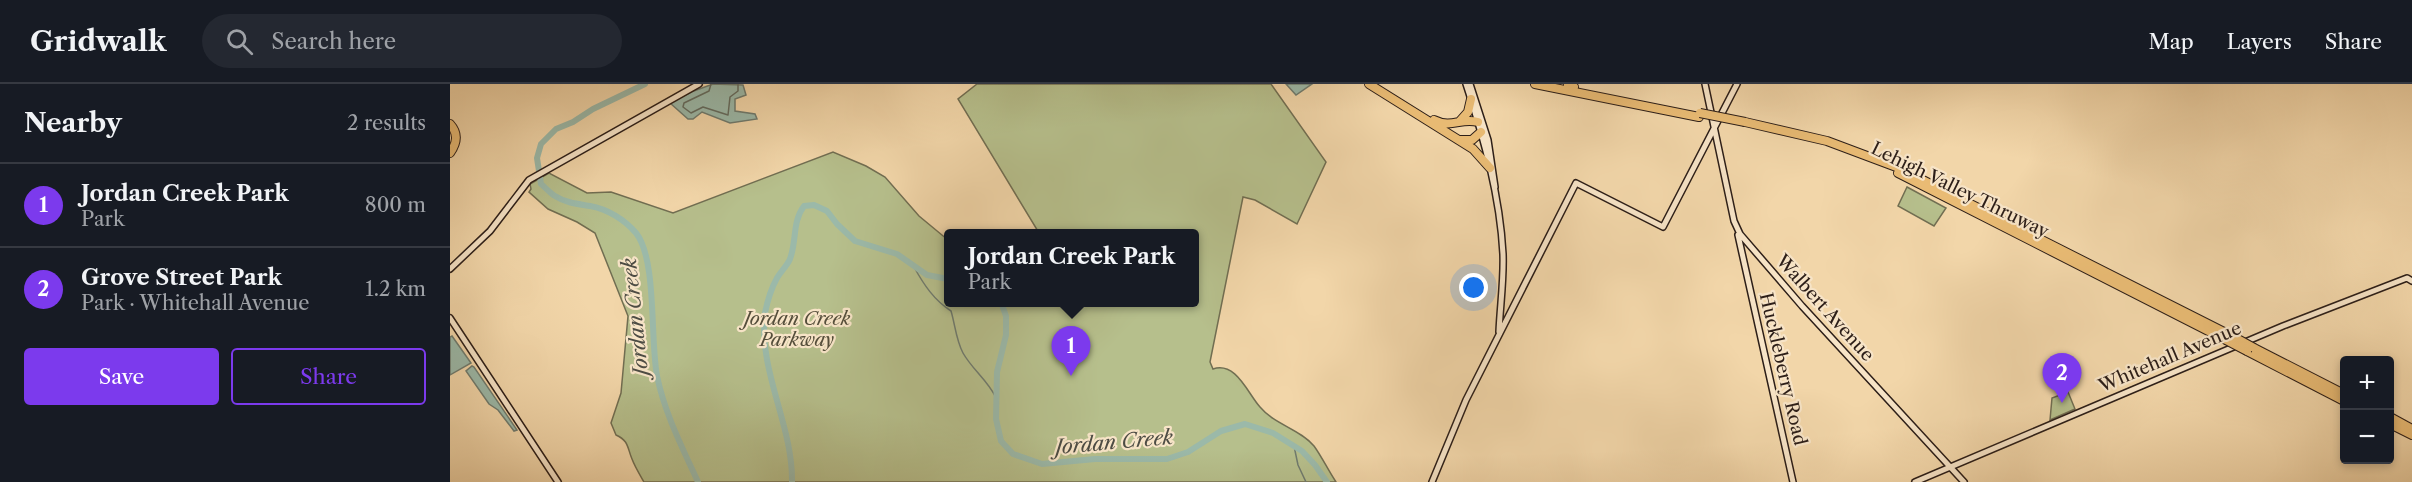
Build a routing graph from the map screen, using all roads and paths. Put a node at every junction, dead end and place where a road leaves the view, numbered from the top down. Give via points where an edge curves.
1 (699, 84) edge
2 (1369, 84) edge
3 (1380, 84) edge
4 (1468, 84) edge
5 (1535, 84) edge
6 (1558, 84) edge
7 (1705, 84) edge
8 (1737, 84) edge
9 (1571, 86) edge
10 (1471, 99) junction
11 (1699, 115) junction
12 (1459, 122) junction
13 (450, 124) edge
14 (1481, 127) junction
15 (1714, 128) junction
16 (1459, 140) junction
17 (450, 153) edge
18 (1490, 168) junction
19 (1495, 189) junction
20 (1736, 227) junction
21 (450, 269) edge
22 (2409, 280) edge
23 (1500, 311) junction
24 (1509, 315) junction
25 (450, 318) edge
26 (1498, 334) junction
27 (2251, 349) junction
28 (2340, 392) edge
29 (2340, 399) edge
30 (2394, 419) edge
31 (2394, 426) edge
32 (2412, 429) edge
33 (2412, 435) edge
34 (1948, 468) junction
35 (558, 482) edge
36 (1432, 482) edge
37 (1793, 482) edge
38 (1915, 482) edge
39 (1964, 482) edge

1 - 21 street via 530,180 490,231
2 - 16 highway
3 - 12 highway via 1435,121 1447,125
4 - 10 street
4 - 14 street
5 - 11 highway, Lehigh Valley Thruway
6 - 9 highway, Lehigh Valley Thruway
7 - 15 street, Walbert Avenue
8 - 15 street
9 - 11 highway, Lehigh Valley Thruway
10 - 12 highway via 1468,112
10 - 14 street
11 - 27 highway, Lehigh Valley Thruway, bridge via 1827,141 1899,168
12 - 14 highway via 1469,120
13 - 17 highway via 456,139
14 - 16 highway via 1472,140
14 - 18 street
14 - 19 street via 1492,155
15 - 20 street, Walbert Avenue
15 - 24 street via 1664,227 1576,183
16 - 18 highway via 1478,153
18 - 19 street
19 - 23 street via 1503,255
20 - 34 street, Walbert Avenue via 1749,247
20 - 37 street, Huckleberry Road
22 - 34 street, Whitehall Avenue via 2265,333
23 - 24 street
23 - 26 street
24 - 26 street
25 - 35 street
26 - 36 street
27 - 28 highway, Lehigh Valley Thruway
27 - 29 highway, Lehigh Valley Thruway
30 - 32 highway
31 - 33 highway
34 - 38 street, Whitehall Avenue
34 - 39 street, Walbert Avenue

